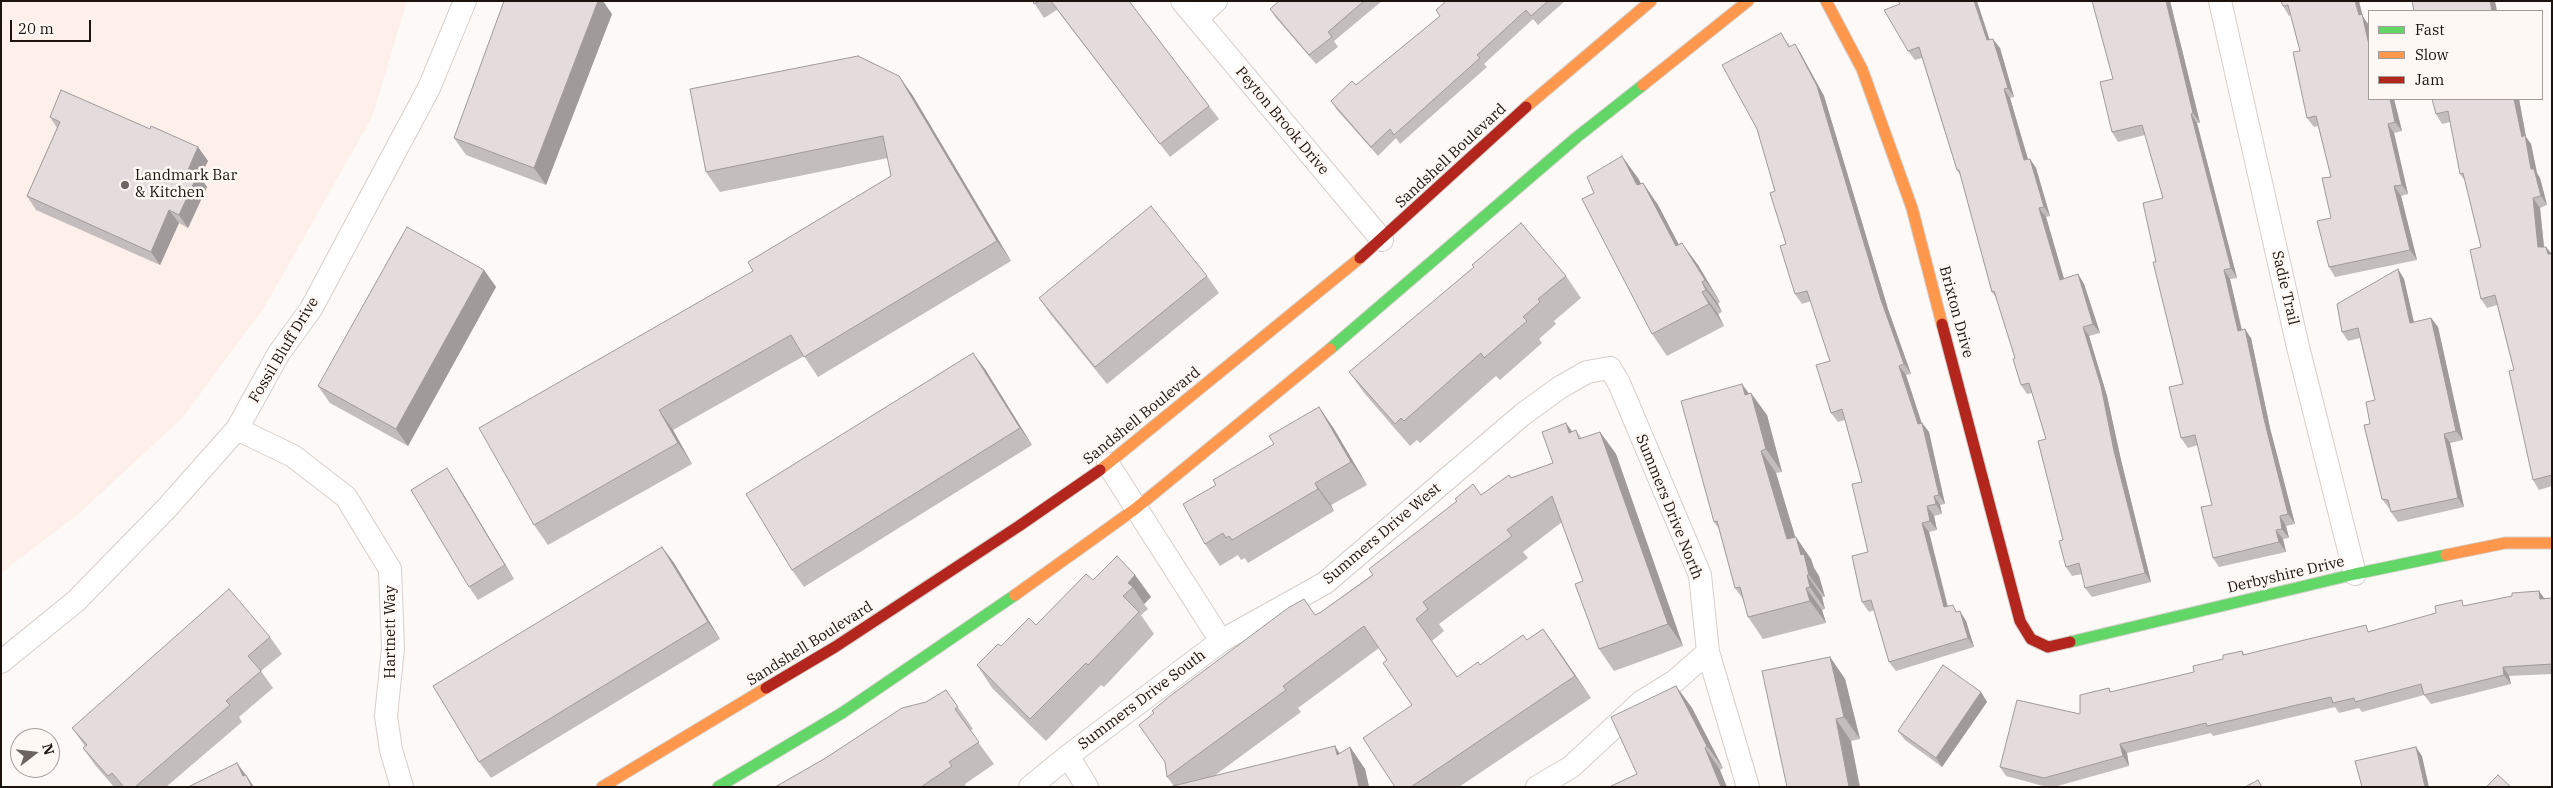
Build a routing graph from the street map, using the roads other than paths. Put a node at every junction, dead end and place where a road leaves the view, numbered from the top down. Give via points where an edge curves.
1 (465, 1) edge
2 (1182, 1) edge
3 (1216, 1) edge
4 (1651, 1) edge
5 (1748, 1) edge
6 (1826, 1) edge
7 (2220, 1) edge
8 (1197, 18) junction
9 (1382, 240) junction
10 (1610, 368) joint
11 (237, 430) junction
12 (1108, 464) junction
13 (1135, 509) junction
14 (2552, 543) edge
15 (2355, 574) junction
16 (2031, 639) joint
17 (1220, 641) junction
18 (1708, 652) junction
19 (1, 662) edge
20 (1068, 756) junction
21 (402, 787) edge
22 (602, 787) edge
23 (718, 787) edge
24 (1030, 787) edge
25 (1087, 787) edge
26 (1537, 787) edge
27 (1748, 787) edge

1 - 11 street, Fossil Bluff Drive via 429,88 311,309 279,353
2 - 8 street, Peyton Brook Drive
3 - 8 street
4 - 9 street, Sandshell Boulevard via 1542,92
5 - 13 street via 1577,137 1271,399
6 - 16 street, Brixton Drive via 1862,69 1912,208 2020,621
7 - 15 street, Sadie Trail via 2298,347
8 - 9 street, Peyton Brook Drive
9 - 12 street, Sandshell Boulevard
10 - 17 street, Summers Drive West via 1587,372 1559,388 1325,583
10 - 18 street, Summers Drive North via 1700,575
11 - 19 street, Fossil Bluff Drive via 166,509 69,607
11 - 21 street, Hartnett Way via 293,456 346,497 390,569 392,648 386,716 391,750
12 - 13 street
12 - 22 street, Sandshell Boulevard via 1020,526 835,647
13 - 17 street
13 - 23 street via 973,625 842,713
14 - 15 street, Derbyshire Drive via 2506,543
15 - 16 street, Derbyshire Drive via 2048,647
17 - 20 street, Summers Drive South
18 - 26 street via 1675,681 1640,702 1571,767
18 - 27 street, Summers Drive North
20 - 24 street
20 - 25 street, Summers Drive South

